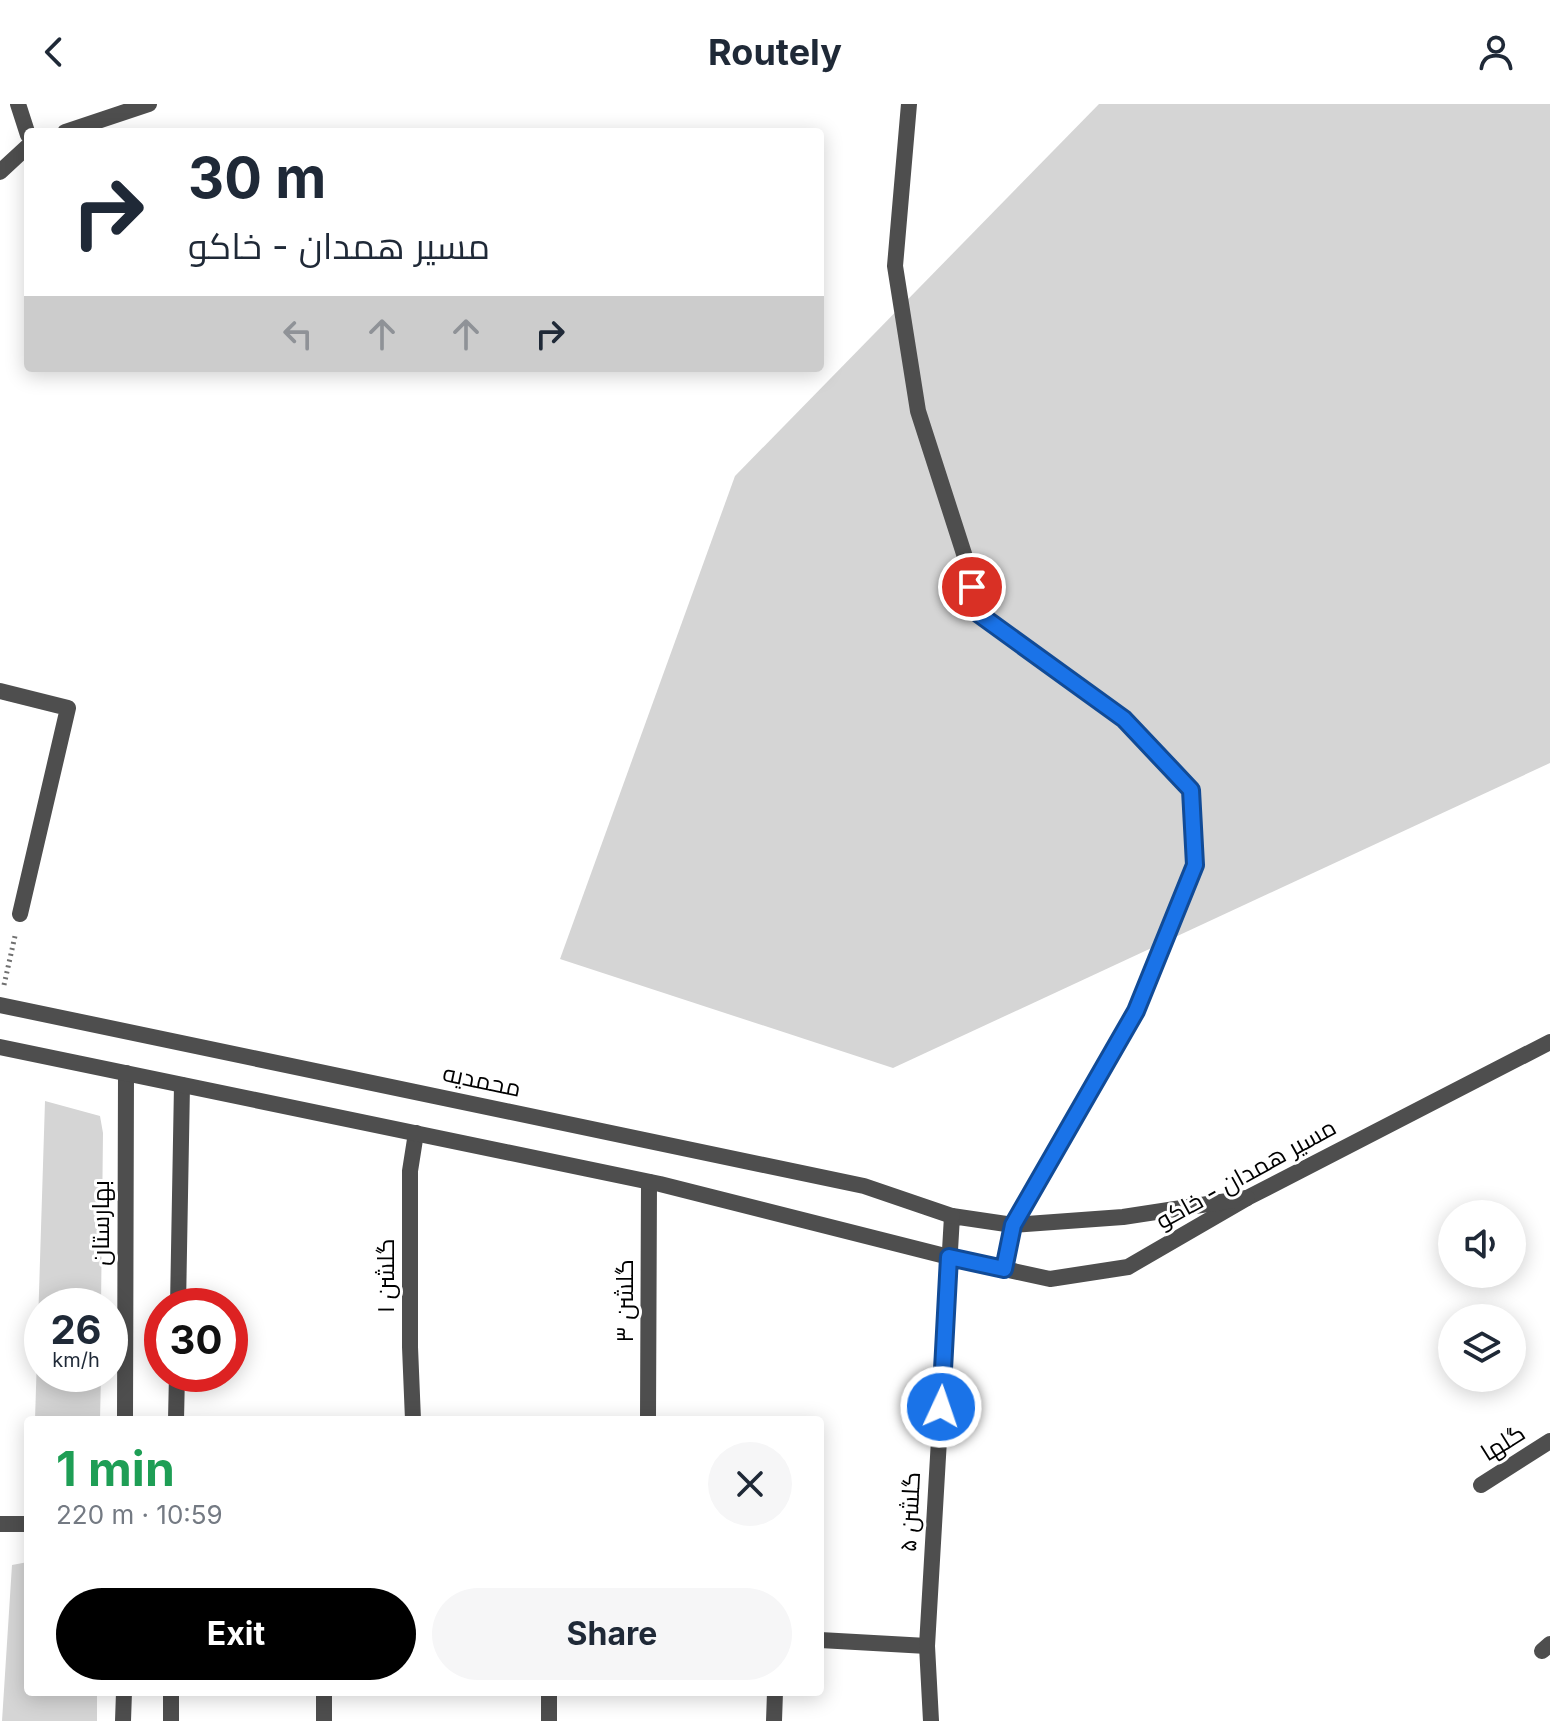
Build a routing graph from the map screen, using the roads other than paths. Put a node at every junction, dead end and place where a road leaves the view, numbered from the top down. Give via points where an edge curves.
1 (18, 104) edge
2 (149, 104) edge
3 (909, 104) edge
4 (26, 128) edge
5 (77, 128) edge
6 (24, 150) edge
7 (0, 172) edge
8 (0, 691) edge
9 (20, 914) road end
10 (0, 1005) edge
11 (1550, 1042) edge
12 (0, 1047) edge
13 (126, 1073) junction
14 (182, 1085) junction
15 (416, 1133) junction
16 (649, 1182) junction
17 (1247, 1198) junction
18 (952, 1216) junction
19 (1013, 1225) junction
20 (949, 1257) junction
21 (1004, 1269) junction
22 (178, 1288) edge
23 (177, 1392) edge
24 (125, 1416) edge
25 (176, 1416) edge
26 (413, 1416) edge
27 (648, 1416) edge
28 (1550, 1441) edge
29 (1481, 1485) dead end
30 (0, 1524) edge
31 (24, 1524) edge
32 (824, 1640) edge
33 (927, 1646) junction
34 (124, 1696) edge
35 (171, 1696) edge
36 (324, 1696) edge
37 (549, 1696) edge
38 (775, 1696) edge
39 (123, 1721) edge
40 (171, 1721) edge
41 (324, 1721) edge
42 (549, 1721) edge
43 (774, 1721) edge
44 (931, 1721) edge

1 - 4 street
2 - 5 street
3 - 19 street via 895,266 918,411 979,614 1124,719 1191,790 1195,865 1136,1011
6 - 7 street
8 - 9 street via 68,708
10 - 18 street, محمدیه via 864,1186
11 - 17 street, مسیر همدان - خاکو
12 - 13 street
13 - 14 street
13 - 24 street, بهارستان
14 - 15 street
14 - 22 street
15 - 16 street
15 - 26 street, گلشن ۱ via 410,1171
16 - 20 street
16 - 27 street, گلشن ۳
17 - 19 street, محمدیه via 1123,1217
17 - 21 street, مسیر همدان - خاکو via 1128,1267 1050,1279
18 - 19 street, محمدیه
18 - 20 street, گلشن ۵
19 - 21 street
20 - 21 street, مسیر همدان - خاکو
20 - 33 street, گلشن ۵
23 - 25 street
28 - 29 street, گلها
30 - 31 street
32 - 33 street
33 - 44 street, گلشن ۵
34 - 39 street
35 - 40 street
36 - 41 street
37 - 42 street
38 - 43 street

